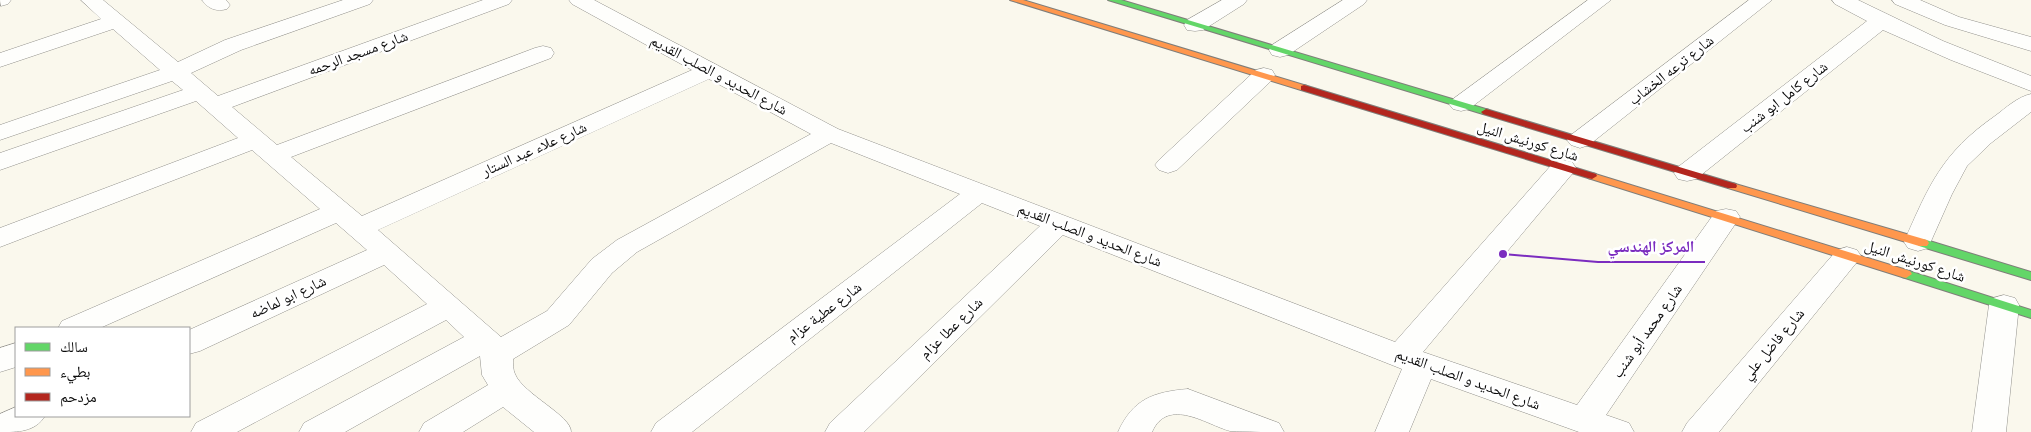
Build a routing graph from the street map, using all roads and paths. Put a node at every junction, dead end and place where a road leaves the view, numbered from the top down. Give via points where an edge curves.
1 (363, 0) edge
2 (502, 0) edge
3 (579, 0) edge
4 (1014, 0) edge
5 (1112, 0) edge
6 (1237, 0) edge
7 (1356, 0) edge
8 (1601, 0) edge
9 (1762, 0) edge
10 (1842, 0) edge
11 (1902, 0) edge
12 (103, 6) edge
13 (1882, 22) junction
14 (1195, 25) junction
15 (2031, 44) edge
16 (1280, 50) junction
17 (543, 53) dead end
18 (0, 60) edge
19 (1328, 64) junction
20 (710, 70) junction
21 (176, 72) junction
22 (1264, 76) junction
23 (2031, 84) edge
24 (1304, 87) junction
25 (207, 98) junction
26 (2031, 100) edge
27 (1460, 104) junction
28 (0, 133) edge
29 (829, 134) junction
30 (1580, 140) junction
31 (265, 148) junction
32 (0, 162) edge
33 (1168, 164) dead end
34 (1563, 168) junction
35 (1687, 173) junction
36 (980, 192) junction
37 (1726, 217) junction
38 (349, 219) junction
39 (1060, 223) junction
40 (0, 238) edge
41 (1918, 242) junction
42 (387, 252) junction
43 (1847, 256) junction
44 (2031, 276) edge
45 (448, 306) junction
46 (2017, 310) edge
47 (76, 327) edge
48 (190, 343) edge
49 (490, 346) junction
50 (15, 354) edge
51 (1411, 359) junction
52 (0, 361) edge
53 (507, 389) junction
54 (26, 417) edge
55 (1585, 420) junction
56 (0, 429) edge
57 (555, 430) dead end
58 (208, 432) edge
59 (316, 432) edge
60 (436, 432) edge
61 (668, 432) edge
62 (842, 432) edge
63 (1135, 432) edge
64 (1267, 432) edge
65 (1392, 432) edge
66 (1617, 432) edge
67 (1699, 432) edge
68 (1989, 432) edge

1 - 21 street via 233,45
2 - 25 street, شارع مسجد الرحمه
3 - 20 street, شارع الحديد و الصلب القديم
4 - 22 highway, شارع كورنيش النيل
5 - 14 highway, شارع كورنيش النيل
6 - 14 street
7 - 16 street
8 - 27 street
9 - 30 street, شارع ترعه الخشاب
10 - 13 street
11 - 15 street via 1956,14
12 - 18 street
12 - 21 street
13 - 23 street
13 - 35 street, شارع كامل ابو شنب
14 - 16 highway, شارع كورنيش النيل
16 - 19 highway, شارع كورنيش النيل
17 - 31 street
19 - 24 highway
19 - 27 highway, شارع كورنيش النيل
20 - 29 street, شارع الحديد و الصلب القديم
20 - 38 street, شارع علاء عبد الستار
21 - 25 street
21 - 28 street
22 - 24 highway, شارع كورنيش النيل
22 - 33 street
24 - 34 highway, شارع كورنيش النيل
25 - 31 street
25 - 32 street, شارع مسجد الرحمه
26 - 41 street via 1967,151 1954,166
27 - 30 highway, شارع كورنيش النيل
29 - 36 street, شارع الحديد و الصلب القديم
29 - 49 street via 627,246 602,266 558,318
30 - 35 highway, شارع كورنيش النيل
31 - 38 street
31 - 40 street
34 - 37 highway, شارع كورنيش النيل
34 - 51 street
35 - 41 highway, شارع كورنيش النيل
36 - 39 street, شارع الحديد و الصلب القديم
36 - 61 street, شارع عطية عزام
37 - 43 highway, شارع كورنيش النيل
37 - 55 street, شارع محمد أبو شنب
38 - 42 street
38 - 47 street, شارع علاء عبد الستار
39 - 51 street, شارع الحديد و الصلب القديم
39 - 62 street, شارع عطا عزام
41 - 44 highway, شارع كورنيش النيل
42 - 45 street
42 - 48 street, شارع ابو لماضه
43 - 46 highway, شارع كورنيش النيل
43 - 67 street, شارع فاضل علي
45 - 49 street
45 - 58 street
46 - 68 street
49 - 53 street via 498,375
49 - 59 street
50 - 52 street
51 - 55 street, شارع الحديد و الصلب القديم
51 - 65 street
53 - 57 street via 518,402
53 - 60 street
54 - 56 street
55 - 66 street, شارع الحديد و الصلب القديم
63 - 64 street via 1140,421 1152,410 1188,401

